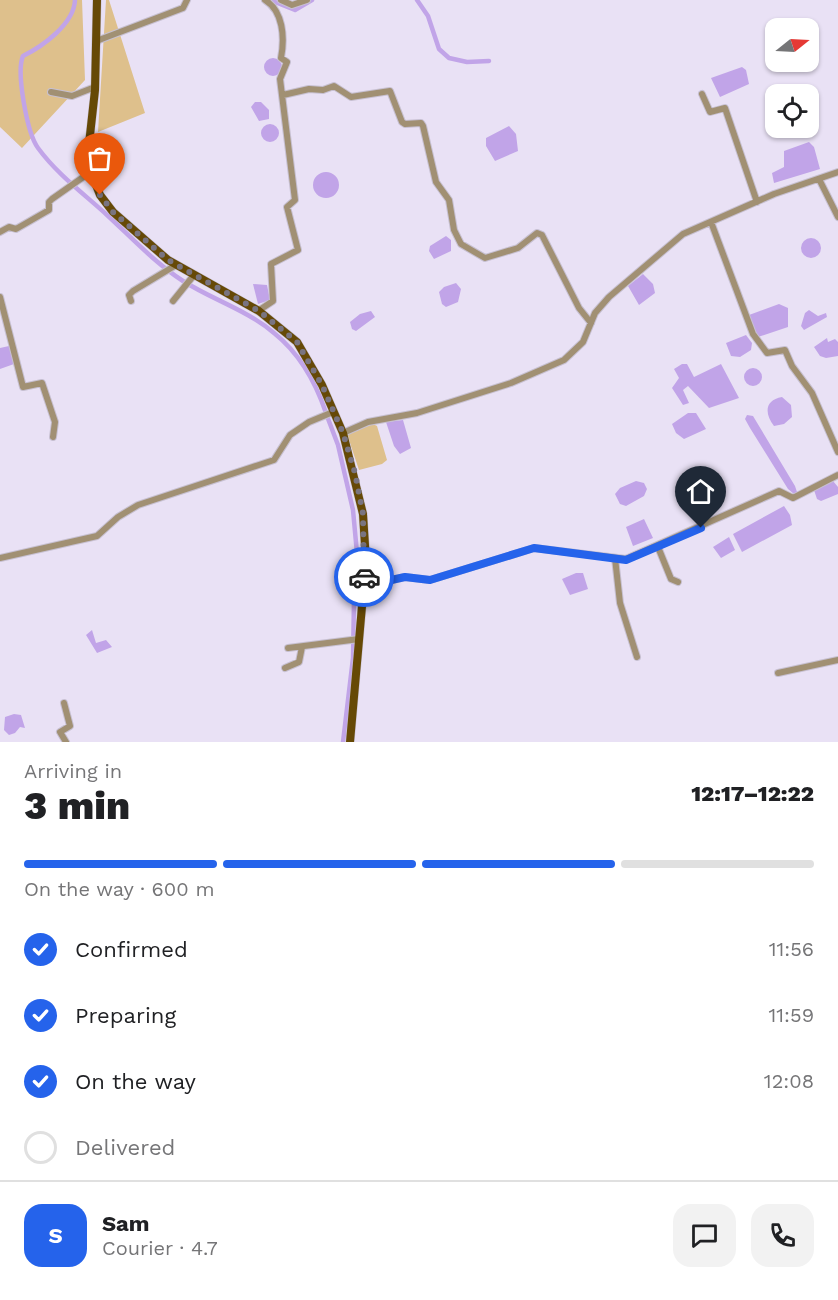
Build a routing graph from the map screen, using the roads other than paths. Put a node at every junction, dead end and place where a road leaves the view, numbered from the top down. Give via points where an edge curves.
1 (97, 0) edge
2 (187, 0) edge
3 (265, 0) edge
4 (281, 0) edge
5 (307, 0) edge
6 (96, 44) junction
7 (95, 87) junction
8 (51, 92) dead end
9 (702, 94) dead end
10 (283, 95) junction
11 (838, 172) edge
12 (89, 173) junction
13 (819, 179) junction
14 (757, 202) junction
15 (838, 217) edge
16 (711, 222) junction
17 (0, 232) edge
18 (176, 265) junction
19 (191, 278) junction
20 (0, 297) edge
21 (131, 301) dead end
22 (173, 301) dead end
23 (258, 311) junction
24 (591, 323) junction
25 (333, 412) junction
26 (343, 433) junction
27 (53, 437) dead end
28 (838, 452) edge
29 (838, 475) edge
30 (658, 547) junction
31 (0, 558) edge
32 (615, 558) junction
33 (678, 582) dead end
34 (364, 586) junction
35 (359, 639) junction
36 (302, 647) junction
37 (288, 648) dead end
38 (637, 657) dead end
39 (838, 660) edge
40 (285, 668) dead end
41 (778, 673) dead end
42 (64, 703) dead end
43 (66, 742) edge
44 (350, 742) edge

1 - 6 main road
2 - 6 street via 183,8
3 - 10 street via 278,10 281,58 287,62 280,79
4 - 5 street via 292,6
6 - 7 main road
7 - 8 street via 72,96
7 - 12 main road
9 - 14 street via 710,112 725,108
10 - 23 street via 295,200 287,206 298,250 271,264 273,301
10 - 24 street via 334,86 351,97 390,91 402,122 423,126 436,182 449,200 452,223 461,244 485,258 518,248 537,233 542,235 579,308
11 - 13 street
12 - 17 street via 49,202 50,210 16,229 9,227
12 - 18 main road via 113,212
13 - 14 street
13 - 15 street
14 - 16 street
16 - 24 street via 683,234 609,297 594,313
16 - 28 street via 753,334 767,353 784,350 812,393
18 - 19 main road
18 - 21 street via 133,291 129,295
19 - 22 street
19 - 23 main road
20 - 27 street via 23,387 42,383 55,422
23 - 25 main road via 297,342
24 - 26 street via 583,342 564,360 540,371 417,413 368,422
25 - 26 main road
25 - 31 street via 290,435 274,460 138,505 97,537
26 - 34 main road via 363,514
29 - 30 street via 793,498 779,491 756,500
30 - 32 street via 626,560
30 - 33 street via 671,579
32 - 34 street via 534,548 430,580 405,577
32 - 38 street via 620,603
34 - 35 main road
35 - 36 street
35 - 44 main road
36 - 37 street
36 - 40 street via 298,662
39 - 41 street
42 - 43 street via 70,726 60,732

